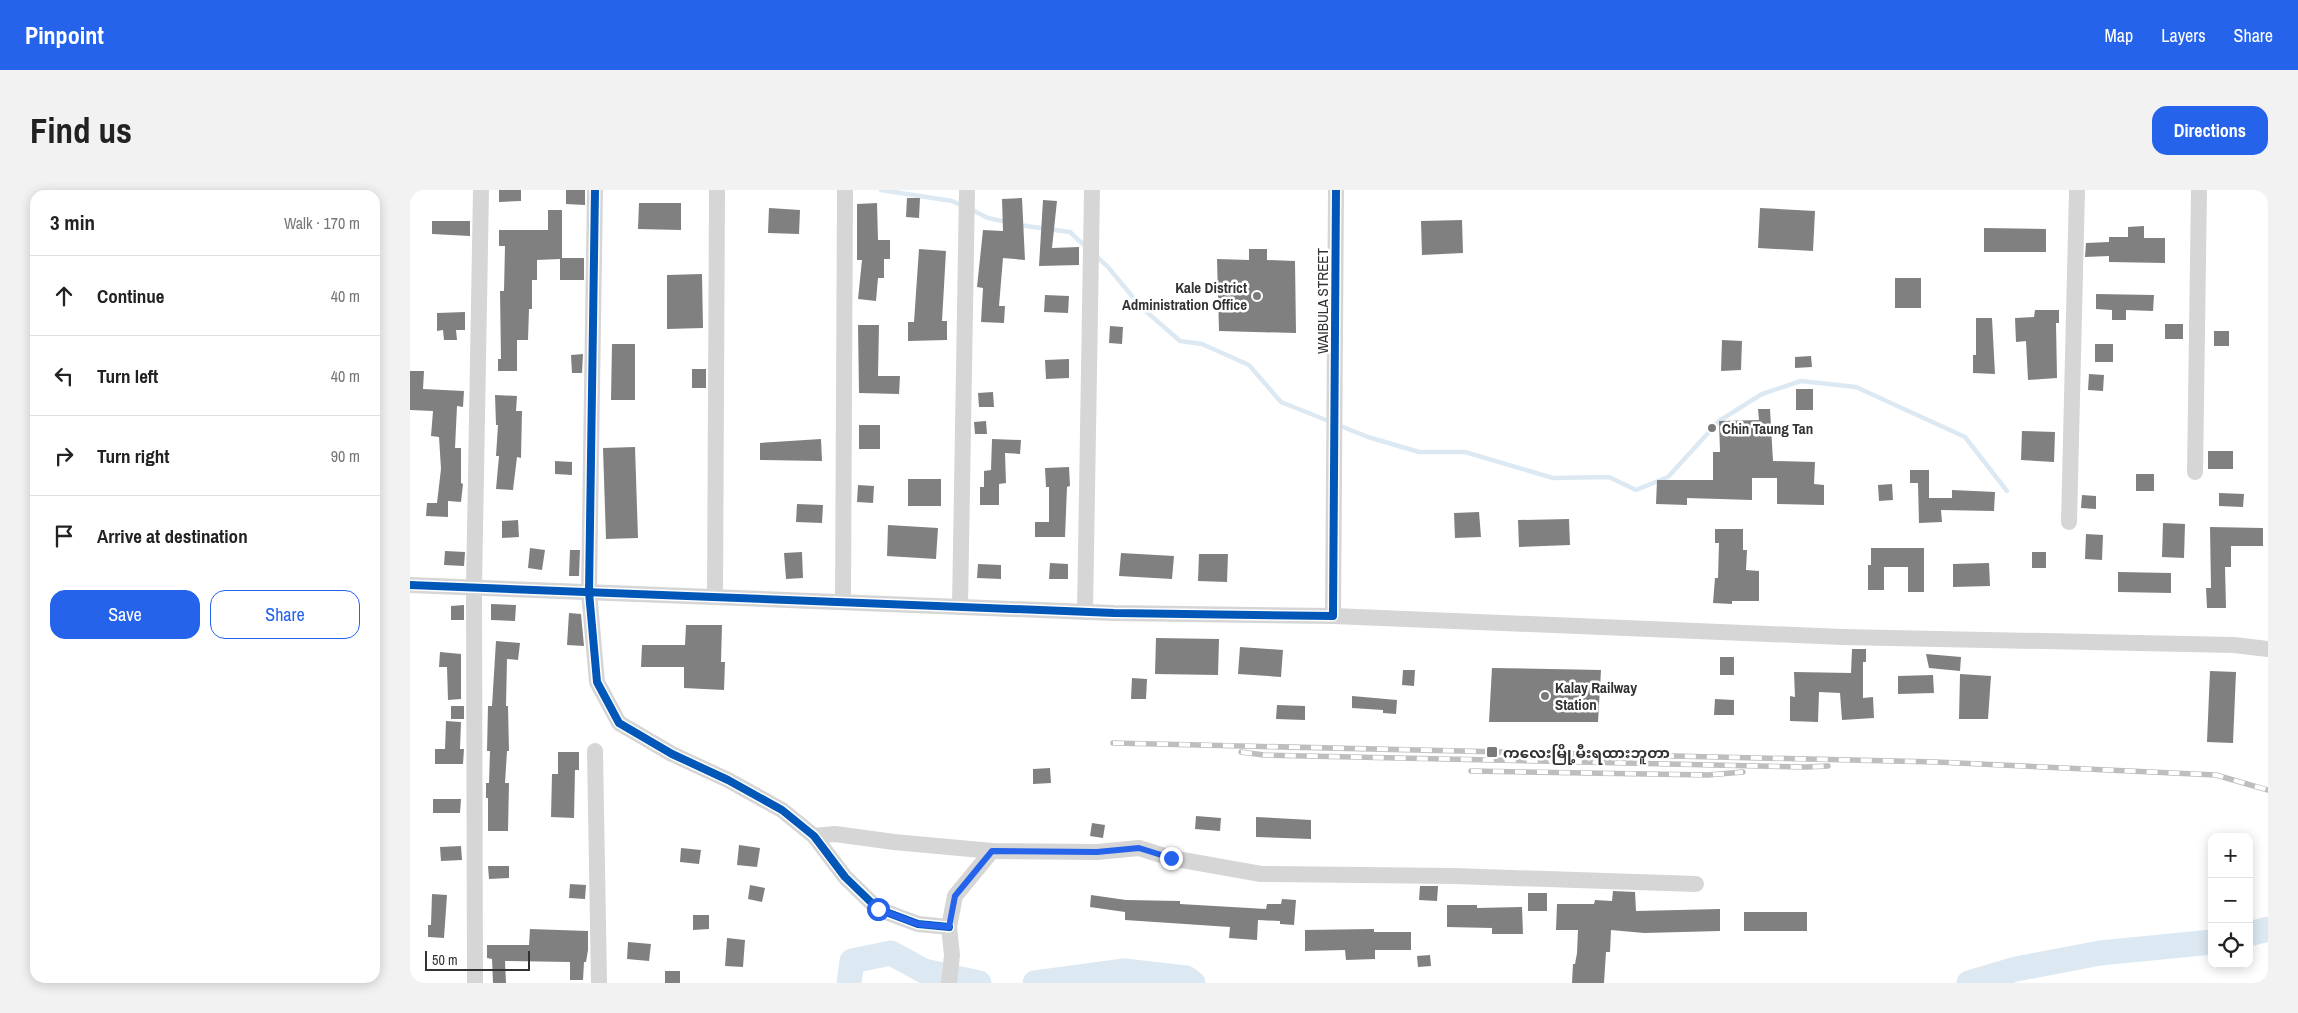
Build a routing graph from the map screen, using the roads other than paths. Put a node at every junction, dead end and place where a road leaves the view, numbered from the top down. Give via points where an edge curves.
1 (481, 190) edge
2 (595, 190) edge
3 (717, 190) edge
4 (1092, 190) edge
5 (1336, 190) edge
6 (2077, 190) edge
7 (2199, 190) edge
8 (845, 192) edge
9 (967, 194) edge
10 (2195, 472) dead end
11 (2069, 522) dead end
12 (410, 585) edge
13 (474, 588) junction
14 (590, 592) junction
15 (715, 597) junction
16 (843, 602) junction
17 (960, 607) junction
18 (1085, 612) junction
19 (1333, 616) junction
20 (2268, 649) edge
21 (595, 751) dead end
22 (814, 836) junction
23 (992, 851) junction
24 (1696, 884) dead end
25 (949, 927) junction
26 (475, 983) edge
27 (599, 983) edge
28 (949, 983) edge

1 - 13 street
2 - 14 street
3 - 15 street
4 - 18 street
5 - 19 street, WAIBULA STREET
6 - 11 street
7 - 10 street
8 - 16 street
9 - 17 street
12 - 13 street
13 - 14 street
13 - 26 street
14 - 15 street
14 - 22 street via 597,682 619,723 782,810
15 - 16 street
16 - 17 street
17 - 18 street
18 - 19 street
19 - 20 street via 1843,637 2234,645
21 - 27 street
22 - 23 street via 835,834
22 - 25 street via 845,877 878,909 918,924
23 - 24 street via 1097,852 1139,848 1171,858 1261,874
23 - 25 street via 955,896
25 - 28 street via 952,955

